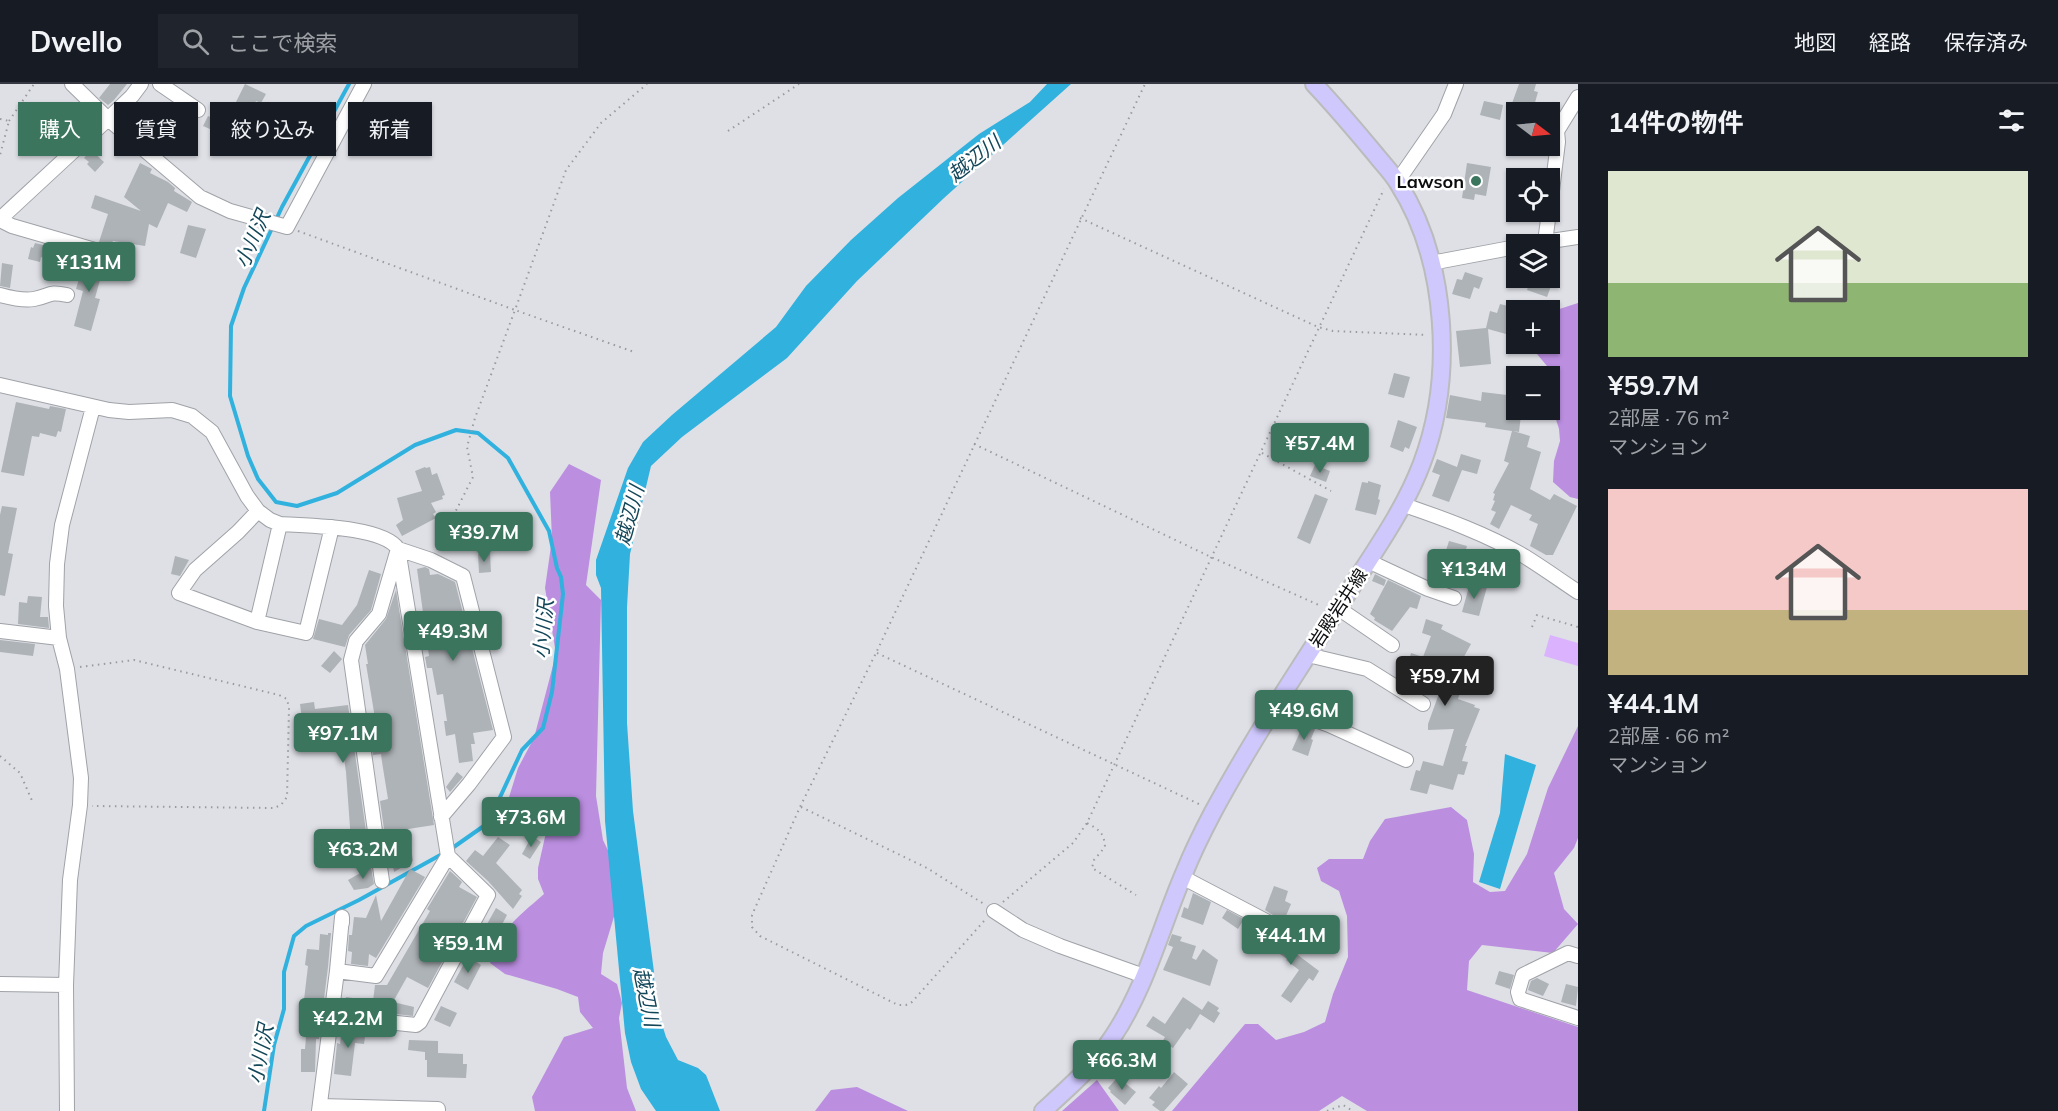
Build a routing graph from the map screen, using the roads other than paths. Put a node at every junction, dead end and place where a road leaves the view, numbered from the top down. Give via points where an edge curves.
1 (72, 84) edge
2 (141, 84) edge
3 (160, 84) edge
4 (364, 84) edge
5 (1314, 84) edge
6 (1456, 84) edge
7 (1578, 97) edge
8 (186, 102) edge
9 (108, 119) junction
10 (1555, 168) edge
11 (1395, 179) junction
12 (0, 220) edge
13 (1578, 237) edge
14 (1560, 240) edge
15 (1506, 249) edge
16 (112, 255) dead end
17 (1431, 263) junction
18 (0, 295) edge
19 (67, 295) dead end
20 (0, 386) edge
21 (93, 407) junction
22 (1404, 505) junction
23 (258, 511) junction
24 (280, 524) junction
25 (332, 527) junction
26 (398, 549) junction
27 (1368, 561) junction
28 (1578, 592) edge
29 (1454, 598) dead end
30 (1336, 610) junction
31 (258, 622) junction
32 (0, 631) edge
33 (59, 638) junction
34 (1392, 645) dead end
35 (1308, 655) junction
36 (1423, 704) dead end
37 (1276, 705) junction
38 (1406, 760) dead end
39 (441, 817) junction
40 (448, 856) junction
41 (1182, 877) junction
42 (382, 881) dead end
43 (994, 910) road end
44 (342, 923) dead end
45 (1282, 938) dead end
46 (1578, 956) edge
47 (337, 971) junction
48 (1144, 976) junction
49 (0, 984) edge
50 (66, 985) junction
51 (330, 1016) junction
52 (1578, 1018) edge
53 (320, 1109) edge
54 (67, 1111) edge
55 (438, 1111) edge
56 (1043, 1111) edge

1 - 9 street
2 - 9 street
3 - 8 street
4 - 9 street via 287,227 230,211 200,197
5 - 11 main road, 岩殿岩井線
6 - 11 street via 1444,114
7 - 10 street via 1557,131
9 - 12 street
11 - 17 main road, 岩殿岩井線 via 1418,223
12 - 16 street
13 - 14 street
15 - 17 street
17 - 22 main road, 岩殿岩井線 via 1442,338 1439,387 1435,420 1422,464
18 - 19 street via 15,299 34,299 53,292
20 - 21 street
21 - 23 street via 129,412 172,410 192,416 212,432
21 - 33 street via 62,525 57,564
22 - 27 main road, 岩殿岩井線
22 - 28 street via 1489,538
23 - 24 street
23 - 31 street via 195,570 179,592
24 - 25 street
24 - 31 street
25 - 26 street via 384,538
25 - 31 street via 306,633
26 - 39 street
26 - 39 street via 463,576 504,737
26 - 42 street via 378,615 356,641 351,660
27 - 29 street
27 - 30 main road, 岩殿岩井線
30 - 34 street
30 - 35 main road, 岩殿岩井線
32 - 33 street
33 - 50 street via 67,669 81,778 70,880
35 - 36 street via 1367,669
35 - 37 main road, 岩殿岩井線
37 - 38 street
37 - 41 main road, 岩殿岩井線 via 1214,811
39 - 40 street
40 - 47 street via 376,976
40 - 51 street via 488,895 420,1022 416,1025
41 - 45 street via 1266,921
41 - 48 main road, 岩殿岩井線
43 - 48 street via 1023,930
44 - 47 street via 342,917
46 - 52 street via 1568,953 1523,975 1518,992 1520,999
47 - 51 street
48 - 56 main road, 岩殿岩井線 via 1112,1039
49 - 50 street
50 - 54 street
51 - 53 street
53 - 55 street

